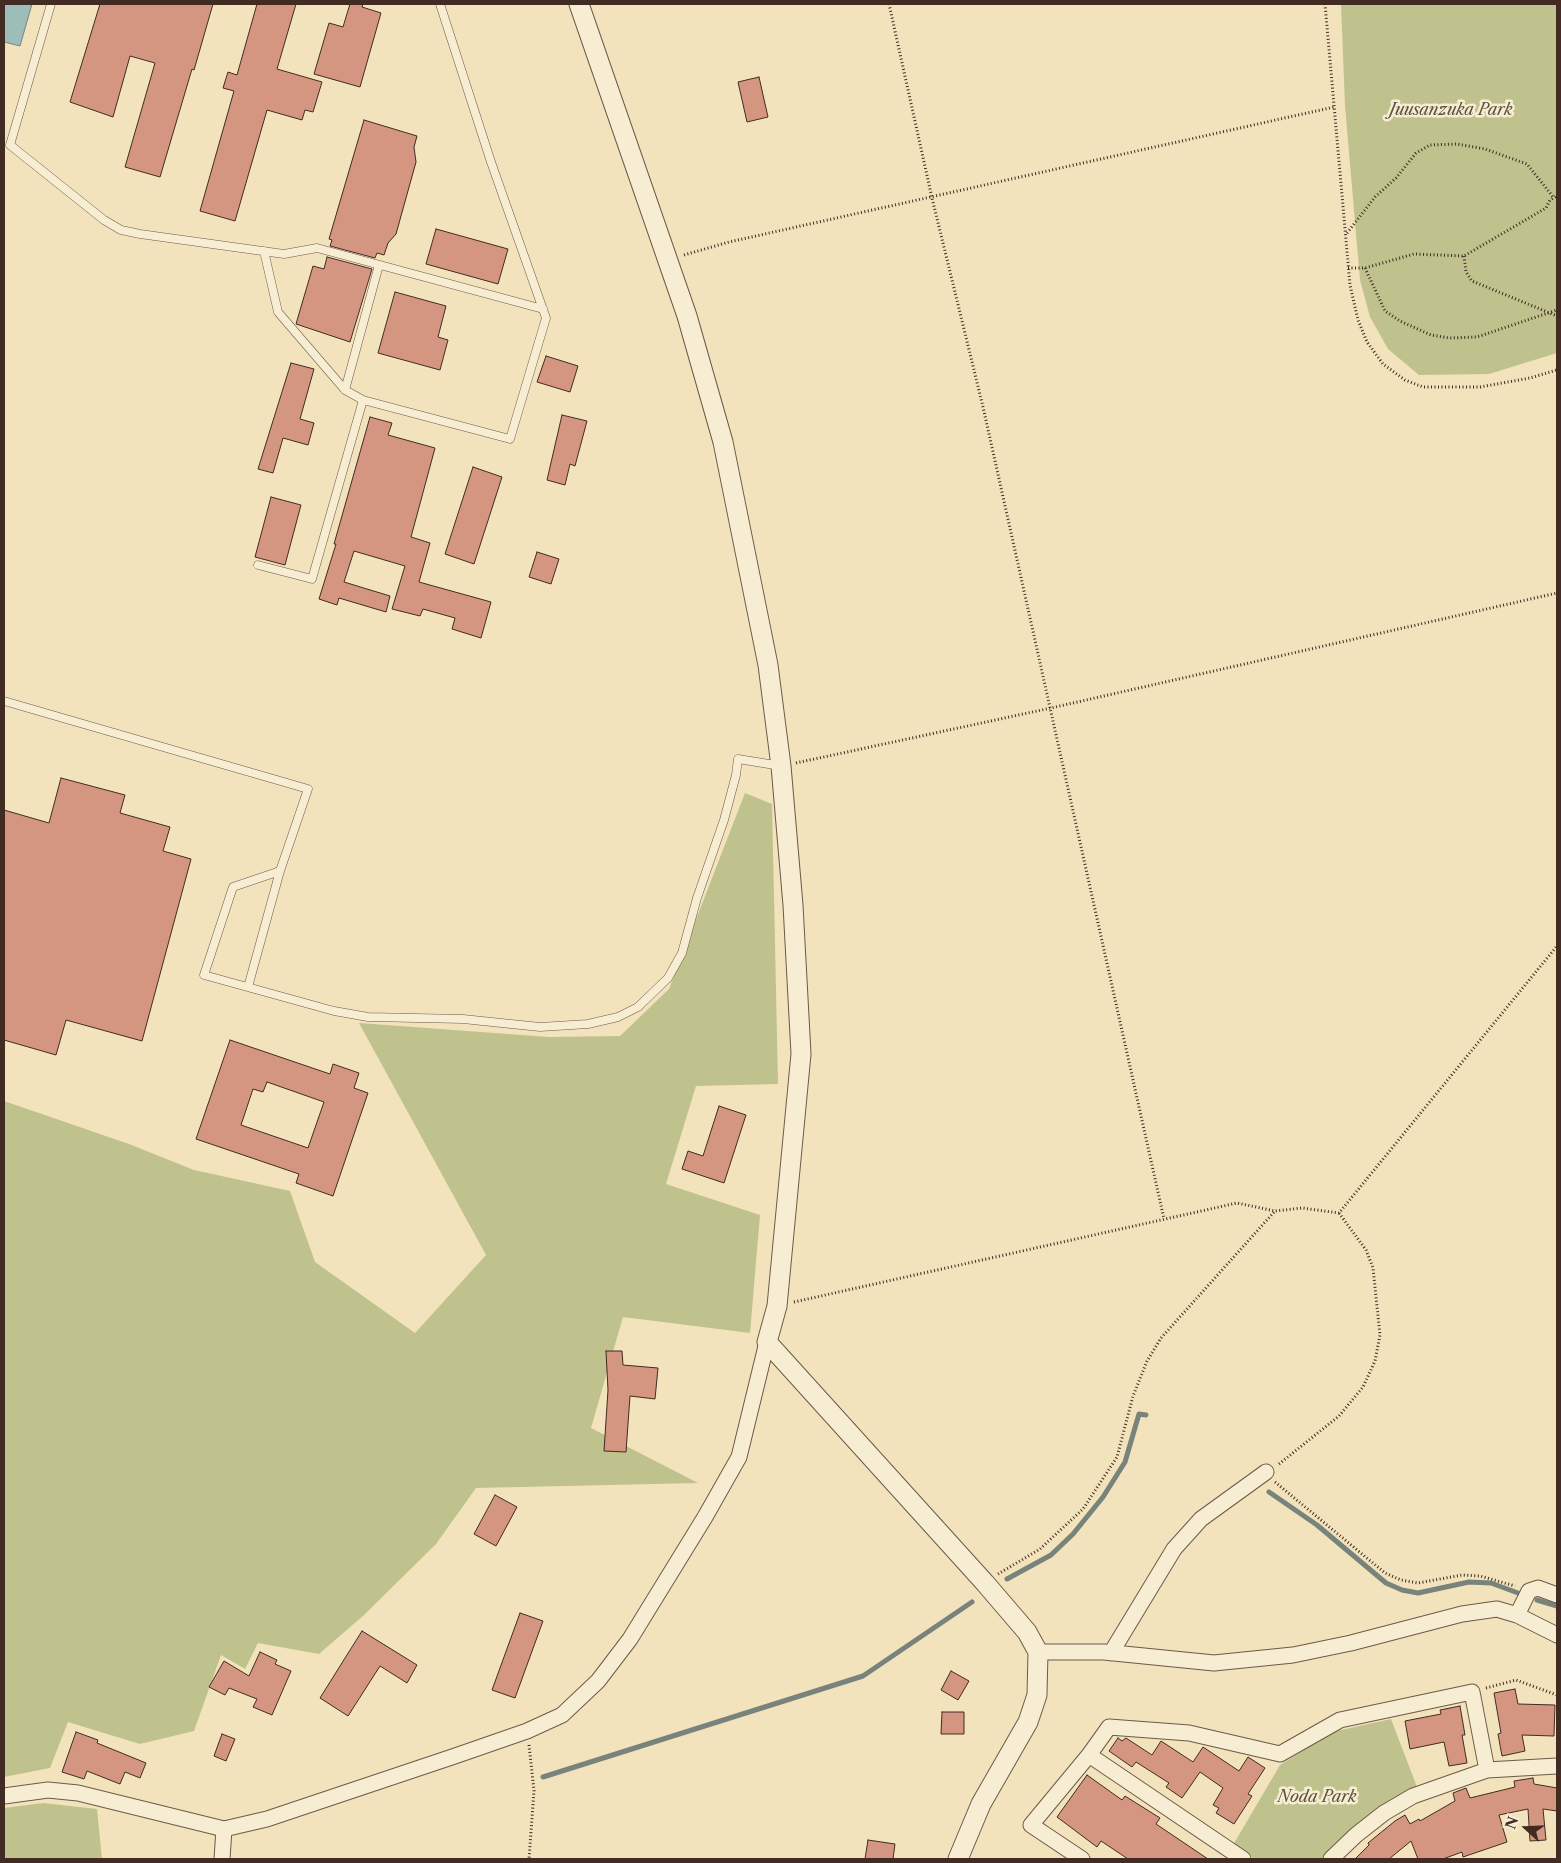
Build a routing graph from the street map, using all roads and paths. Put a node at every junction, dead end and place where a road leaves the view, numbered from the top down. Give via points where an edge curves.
1 (51, 4) edge
2 (440, 4) edge
3 (579, 4) edge
4 (889, 4) edge
5 (1325, 4) edge
6 (1334, 107) junction
7 (1556, 197) edge
8 (932, 198) junction
9 (1346, 234) junction
10 (264, 251) junction
11 (1464, 256) junction
12 (669, 260) junction
13 (379, 265) junction
14 (1348, 268) junction
15 (1365, 268) junction
16 (543, 309) junction
17 (1557, 310) edge
18 (1549, 313) junction
19 (1557, 316) edge
20 (1557, 370) edge
21 (345, 390) junction
22 (363, 400) junction
23 (258, 565) dead end
24 (1557, 593) edge
25 (4, 701) edge
26 (1050, 708) junction
27 (781, 766) junction
28 (280, 871) junction
29 (1557, 946) edge
30 (248, 987) junction
31 (1275, 1211) junction
32 (1339, 1213) junction
33 (1164, 1219) junction
34 (777, 1306) junction
35 (767, 1342) junction
36 (1266, 1472) junction
37 (984, 1582) junction
38 (1529, 1591) junction
39 (1557, 1596) edge
40 (1517, 1615) junction
41 (1557, 1635) edge
42 (1038, 1652) junction
43 (1111, 1653) junction
44 (1472, 1692) junction
45 (1557, 1695) edge
46 (527, 1731) junction
47 (1089, 1755) junction
48 (1557, 1766) edge
49 (1487, 1770) junction
50 (4, 1796) edge
51 (224, 1829) junction
52 (222, 1859) edge
53 (529, 1859) edge
54 (958, 1859) edge
55 (1082, 1859) edge
56 (1243, 1859) edge
57 (1331, 1859) edge

1 - 10 lane via 10,144 104,220 121,230
2 - 16 lane
3 - 12 street
4 - 8 path
5 - 6 path
6 - 8 path
6 - 9 path
7 - 9 path via 1527,164 1485,149 1457,144 1430,145 1416,153
7 - 11 path via 1546,208
8 - 12 path via 728,242
8 - 26 path via 983,407
9 - 14 path
10 - 13 lane via 284,254 317,248
10 - 21 lane via 278,312
11 - 15 path via 1414,254
11 - 18 path via 1466,272 1472,281
12 - 27 street via 723,442 768,665
13 - 16 lane
13 - 21 lane
14 - 15 path
14 - 20 path via 1358,320 1367,342 1383,364 1405,380 1422,387 1480,388
15 - 18 path via 1385,311 1431,335 1449,338 1477,336
16 - 22 lane via 546,318 510,440
17 - 18 path
18 - 19 path
21 - 22 lane
22 - 23 lane via 312,579
24 - 26 path
25 - 28 lane via 308,789
26 - 27 path
26 - 33 path
27 - 30 lane via 738,759 724,820 682,953 668,978 638,1007 618,1017 588,1024 540,1027 463,1018 368,1017
27 - 34 street via 801,1054
28 - 30 lane
28 - 30 lane via 233,887 204,974
29 - 32 path
31 - 32 path via 1302,1208
31 - 33 path via 1237,1203
31 - 37 path via 1160,1338 1133,1396 1117,1457 1084,1509 1040,1549
32 - 36 path via 1366,1250 1373,1268 1380,1335 1375,1361 1363,1387 1339,1416 1290,1457
33 - 34 path
34 - 35 street
35 - 37 street
35 - 46 street via 739,1457 661,1592 598,1681 562,1715
36 - 38 path via 1385,1573 1418,1583 1462,1575 1480,1576
36 - 43 street via 1202,1518 1174,1549
37 - 42 street via 1027,1632
38 - 39 street via 1538,1588
38 - 40 street
40 - 41 street
40 - 43 street via 1497,1610 1462,1614 1303,1653 1214,1663
42 - 43 street
42 - 54 street via 1037,1694 1028,1722 980,1804
44 - 45 path via 1516,1680
44 - 47 street via 1340,1720 1280,1754 1189,1733 1109,1727
44 - 49 street
46 - 51 street via 267,1818
46 - 53 path via 534,1790
47 - 55 street via 1031,1825
47 - 56 street
48 - 49 street
49 - 57 street via 1413,1796 1370,1824
50 - 51 street via 48,1790 78,1794
51 - 52 street

